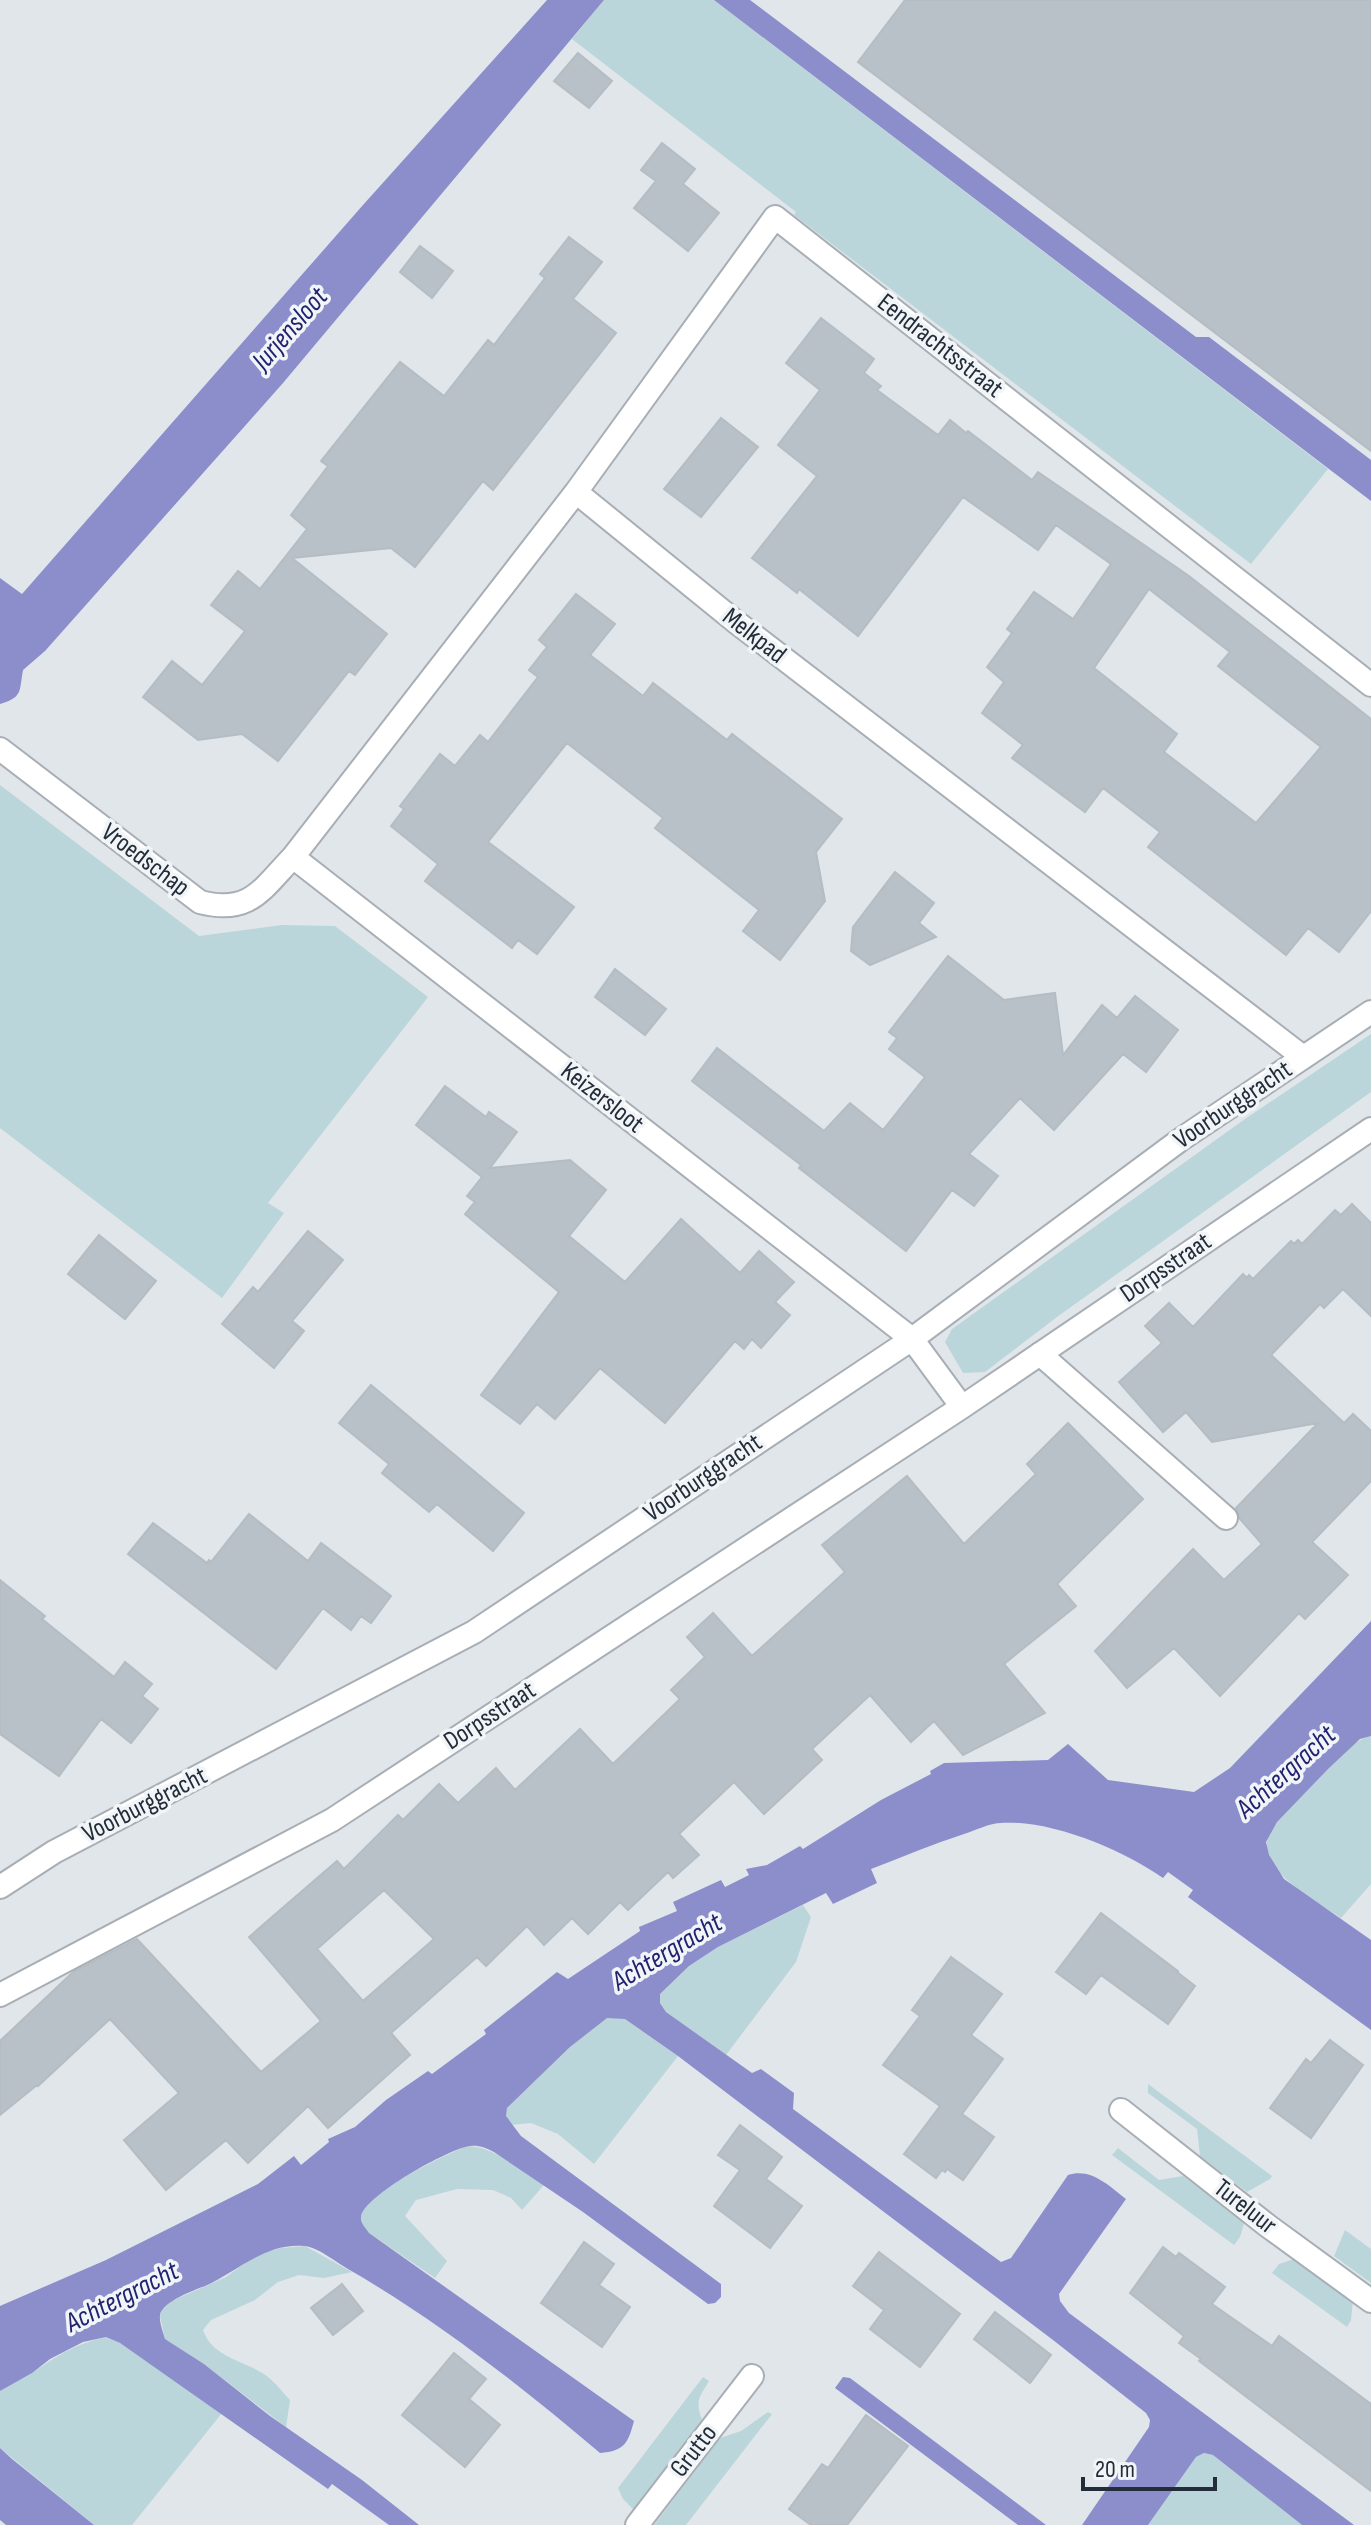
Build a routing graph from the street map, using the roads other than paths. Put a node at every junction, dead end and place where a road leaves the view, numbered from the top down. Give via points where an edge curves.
1 (576, 492) junction
2 (1371, 685) edge
3 (0, 749) edge
4 (293, 857) junction
5 (1371, 1012) edge
6 (1303, 1057) junction
7 (1371, 1129) edge
8 (912, 1339) junction
9 (1040, 1354) junction
10 (962, 1407) junction
11 (1226, 1518) dead end
12 (0, 1887) edge
13 (0, 1995) edge
14 (1121, 2110) dead end
15 (1371, 2301) edge
16 (752, 2376) dead end
17 (637, 2525) edge

1 - 2 street, Eendrachtsstraat via 775,217
1 - 4 street
1 - 6 street, Melkpad via 736,622
3 - 4 street, Vroedschap via 200,902 220,907 249,900
4 - 8 street, Keizersloot
5 - 6 street, Voorburggracht
6 - 8 street, Voorburggracht via 1180,1140
7 - 9 street, Dorpsstraat
8 - 10 street
8 - 12 street, Voorburggracht via 474,1632 54,1852
9 - 10 street, Dorpsstraat
9 - 11 street
10 - 13 street, Dorpsstraat via 332,1820
14 - 15 street, Tureluur
16 - 17 street, Grutto

